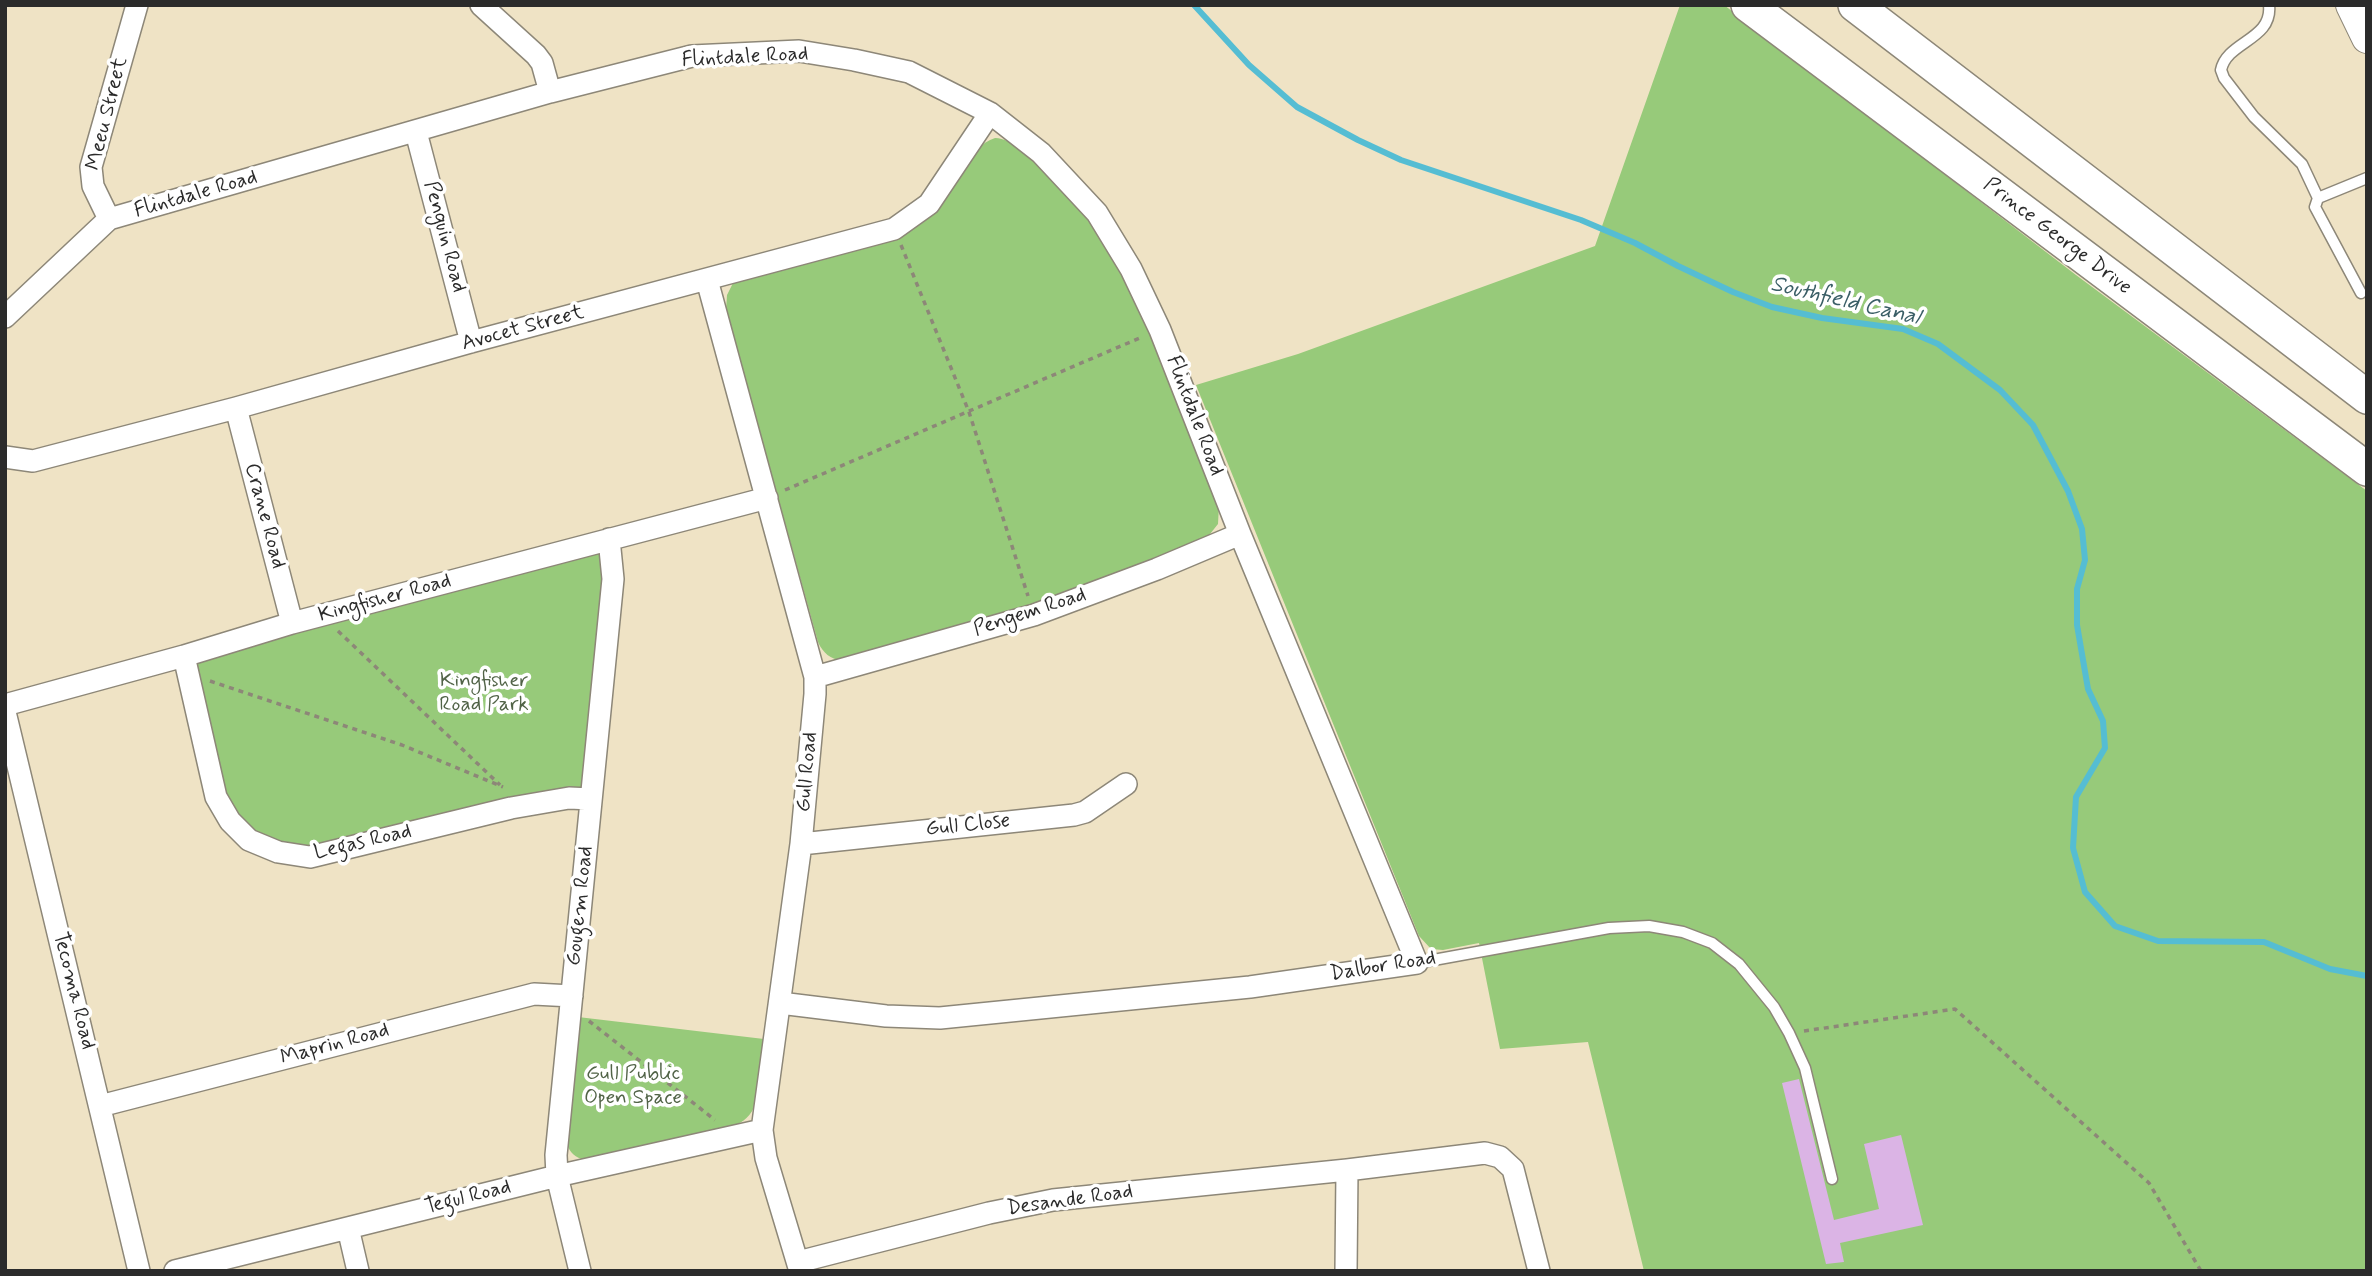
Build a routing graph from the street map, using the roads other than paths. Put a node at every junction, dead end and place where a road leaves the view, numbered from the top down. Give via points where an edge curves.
1 (137, 5) edge
2 (481, 5) edge
3 (1748, 5) edge
4 (1855, 5) edge
5 (2269, 5) edge
6 (2351, 5) edge
7 (2367, 38) edge
8 (550, 92) junction
9 (990, 113) junction
10 (416, 132) junction
11 (2367, 178) edge
12 (2318, 198) junction
13 (109, 219) junction
14 (707, 280) junction
15 (2361, 293) dead end
16 (5, 317) edge
17 (471, 342) junction
18 (2367, 397) edge
19 (236, 408) junction
20 (5, 457) edge
21 (2367, 469) edge
22 (767, 498) junction
23 (1240, 534) junction
24 (609, 539) junction
25 (292, 624) junction
26 (184, 656) junction
27 (815, 677) junction
28 (5, 705) edge
29 (5, 712) edge
30 (1126, 784) dead end
31 (591, 799) junction
32 (801, 844) junction
33 (1417, 963) junction
34 (572, 996) junction
35 (780, 1003) junction
36 (100, 1106) junction
37 (762, 1130) junction
38 (1347, 1170) junction
39 (557, 1176) junction
40 (1832, 1179) dead end
41 (348, 1228) junction
42 (799, 1266) edge
43 (139, 1271) edge
44 (175, 1271) edge
45 (358, 1271) edge
46 (580, 1271) edge
47 (1346, 1271) edge
48 (1539, 1271) edge

1 - 13 street, Meeu Street via 91,167 93,186
2 - 8 street via 536,55
3 - 21 main road, Prince George Drive
4 - 18 main road
5 - 12 lane via 2263,29 2227,56 2221,70 2259,123 2302,164
6 - 7 street
8 - 9 street, Flintdale Road via 692,56 799,51 909,72
8 - 10 street, Flintdale Road
9 - 14 street, Avocet Street via 929,204 894,229
9 - 23 street, Flintdale Road via 1041,153 1097,214 1131,269 1160,330
10 - 13 street, Flintdale Road
10 - 17 street, Penguin Road
11 - 12 lane
12 - 15 lane via 2315,207
13 - 16 street, Flintdale Road
14 - 17 street, Avocet Street
14 - 22 street, Gull Road
17 - 19 street, Avocet Street
19 - 20 street, Avocet Street via 33,461
19 - 25 street, Crane Road
22 - 24 street, Kingfisher Road
22 - 27 street, Gull Road
23 - 27 street, Pengem Road via 1034,615
23 - 33 street, Flintdale Road
24 - 25 street, Kingfisher Road
24 - 31 street, Gougem Road via 613,579
25 - 26 street, Kingfisher Road
26 - 28 street, Kingfisher Road
26 - 31 street, Legas Road via 216,797 230,821 249,840 278,852 310,857 511,808
27 - 32 street, Gull Road
29 - 36 street, Tecoma Road
30 - 32 street, Gull Close via 1086,812 1074,815
31 - 34 street, Gougem Road
32 - 35 street, Gull Road
33 - 35 street, Dalbor Road via 1250,987 940,1017 886,1016
33 - 40 lane, Dalbor Road via 1609,928 1650,926 1712,943 1739,964 1789,1033 1805,1068
34 - 36 street, Maprin Road via 534,994
34 - 39 street, Gougem Road
35 - 37 street, Gull Road
36 - 43 street, Tecoma Road
37 - 39 street, Tegul Road
37 - 42 street, Gull Road
38 - 42 street, Desande Road via 1040,1202
38 - 47 street
38 - 48 street, Desande Road via 1485,1153 1500,1157 1513,1169
39 - 41 street, Tegul Road
39 - 46 street, Gougem Road
41 - 44 street, Tegul Road
41 - 45 street

